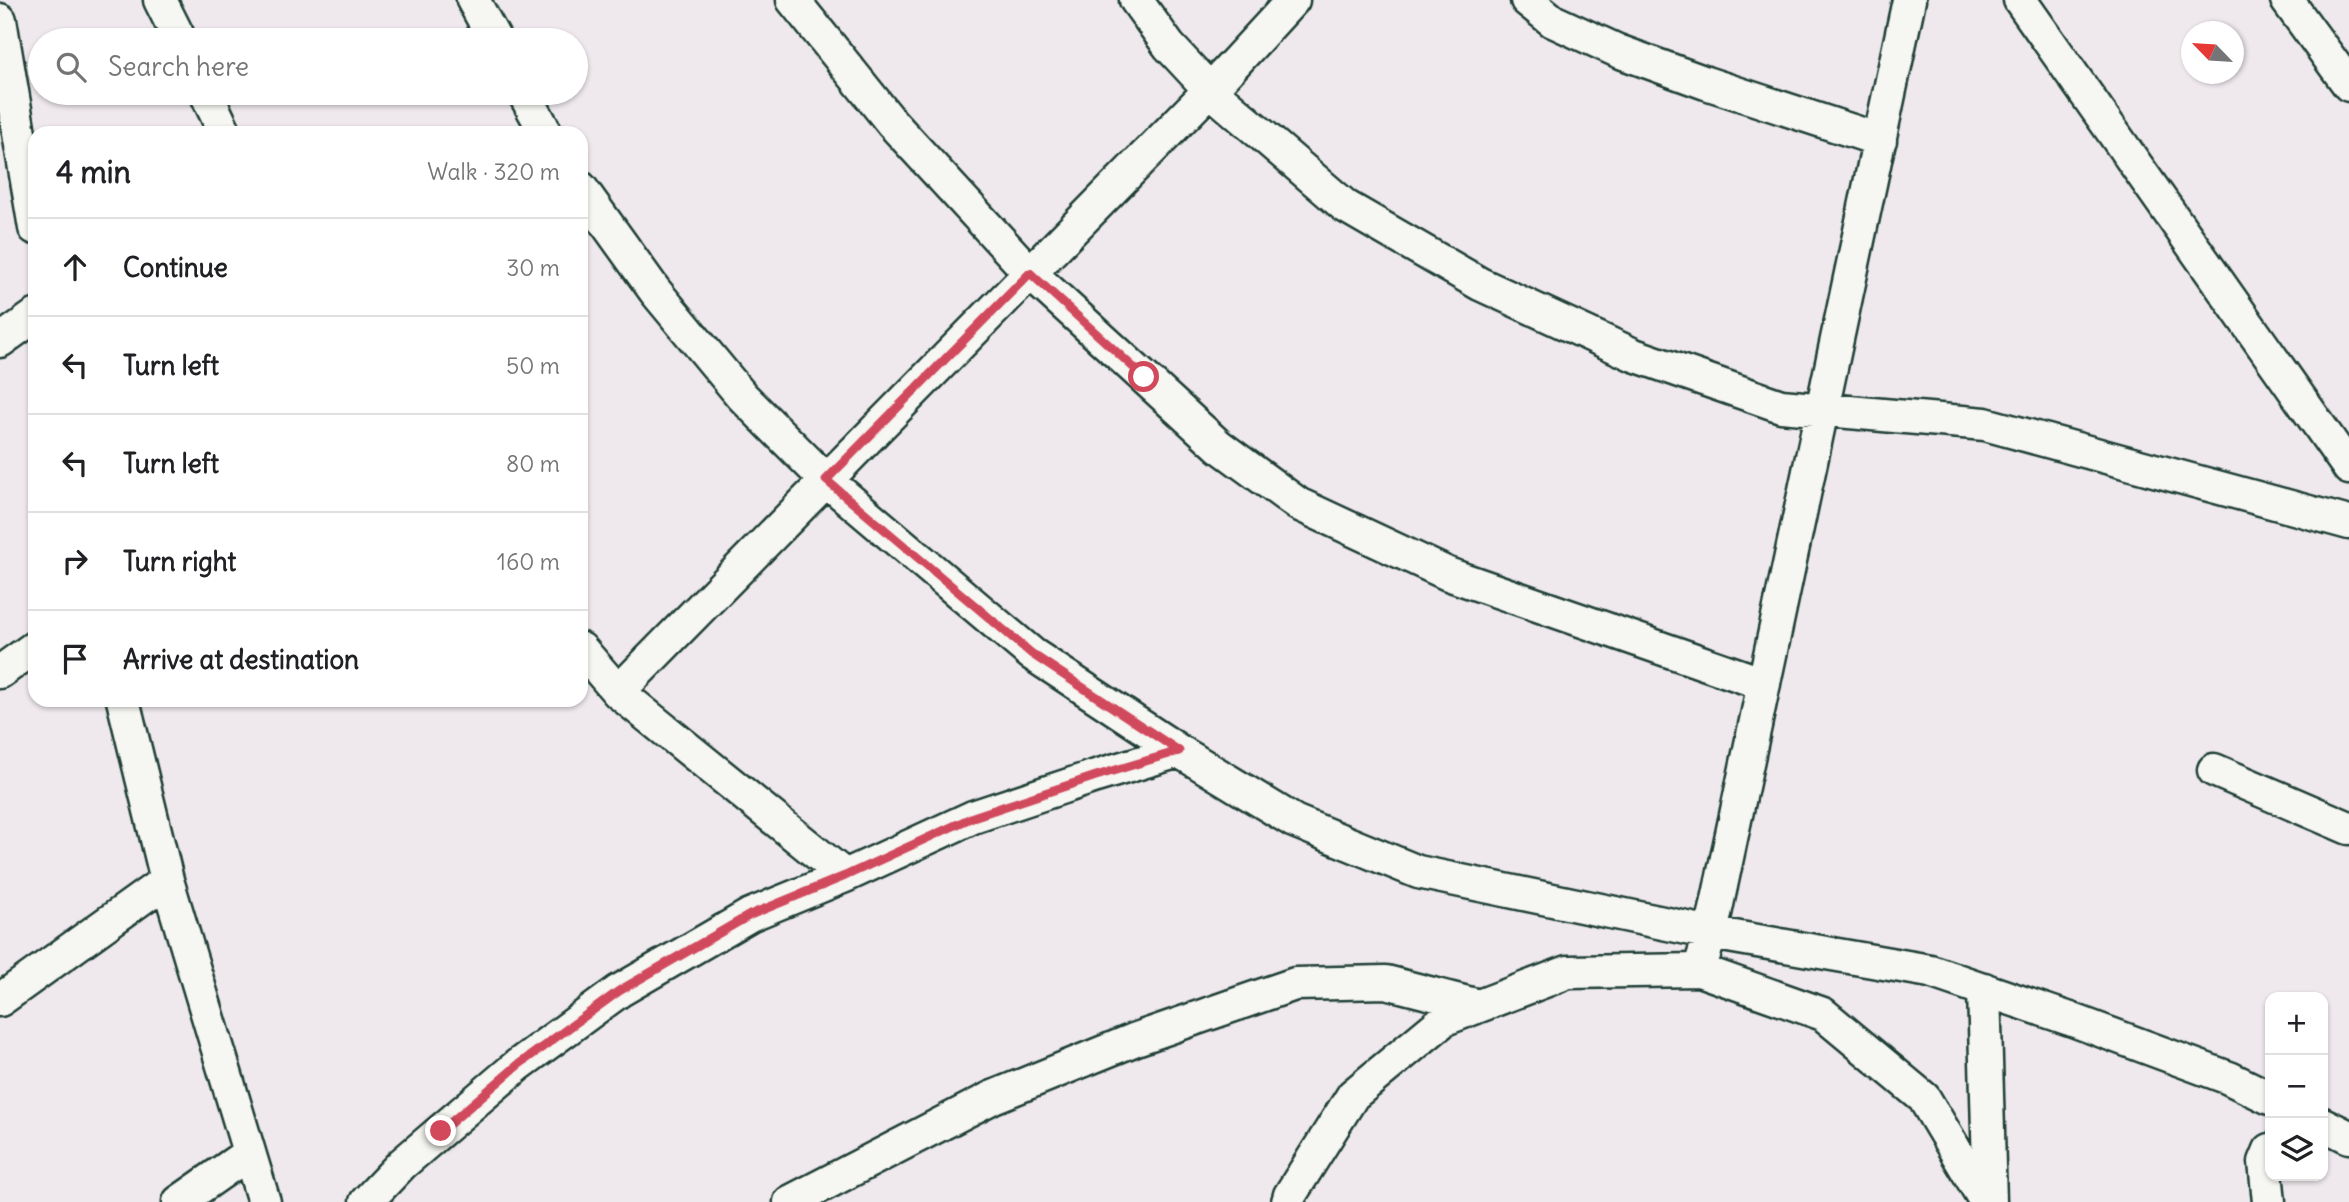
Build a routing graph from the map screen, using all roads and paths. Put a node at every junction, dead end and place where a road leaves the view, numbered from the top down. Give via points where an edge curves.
1 (160, 0) edge
2 (473, 0) edge
3 (793, 0) edge
4 (1136, 0) edge
5 (1293, 0) edge
6 (1527, 0) edge
7 (1909, 0) edge
8 (2020, 0) edge
9 (2287, 0) edge
10 (0, 20) edge
11 (174, 28) edge
12 (488, 28) edge
13 (2349, 85) edge
14 (1210, 90) junction
15 (211, 105) edge
16 (531, 105) edge
17 (222, 126) edge
18 (542, 126) edge
19 (1880, 140) junction
20 (28, 186) edge
21 (588, 198) edge
22 (1030, 273) junction
23 (28, 321) edge
24 (0, 341) edge
25 (1823, 410) junction
26 (2349, 468) edge
27 (826, 480) junction
28 (2349, 523) edge
29 (28, 652) edge
30 (588, 657) edge
31 (0, 672) edge
32 (1764, 684) junction
33 (618, 692) junction
34 (125, 707) edge
35 (1179, 751) junction
36 (2214, 770) dead end
37 (2349, 828) edge
38 (845, 876) junction
39 (167, 880) junction
40 (1711, 933) junction
41 (1699, 971) junction
42 (1983, 989) junction
43 (0, 1000) edge
44 (1479, 1006) junction
45 (2265, 1096) edge
46 (2328, 1126) edge
47 (2349, 1137) edge
48 (249, 1153) junction
49 (2267, 1181) edge
50 (179, 1202) edge
51 (264, 1202) edge
52 (366, 1202) edge
53 (790, 1202) edge
54 (1288, 1202) edge
55 (1988, 1202) edge
56 (2269, 1202) edge

1 - 11 street
2 - 12 street
3 - 22 street via 892,123
4 - 14 street via 1169,46
5 - 14 street
6 - 19 street via 1553,21 1618,51
7 - 19 street
8 - 26 street
9 - 13 street
10 - 20 street
14 - 22 street
14 - 25 street via 1345,206 1480,284 1634,355 1781,406
15 - 17 street
16 - 18 street
19 - 25 street
21 - 27 street via 742,397
22 - 27 street
22 - 32 street via 1219,446 1298,504 1448,574
23 - 24 street
25 - 28 street via 1985,424
25 - 32 street
27 - 33 street
27 - 35 street via 1032,654
29 - 31 street
30 - 33 street
32 - 40 street
33 - 38 street
34 - 39 street
35 - 38 street via 973,817
35 - 40 street via 1294,821 1418,872
36 - 37 street
38 - 52 street via 750,915 619,991 518,1065 402,1164
39 - 43 street
39 - 48 street
40 - 41 street
40 - 42 street via 1930,971
41 - 44 street via 1568,972
41 - 55 street via 1823,1014 1924,1098
42 - 45 street via 2229,1078
42 - 55 street
44 - 53 street via 1386,982 1295,984 1136,1039 993,1097
44 - 54 street via 1445,1019 1353,1095
46 - 47 street
48 - 50 street
48 - 51 street
49 - 56 street

